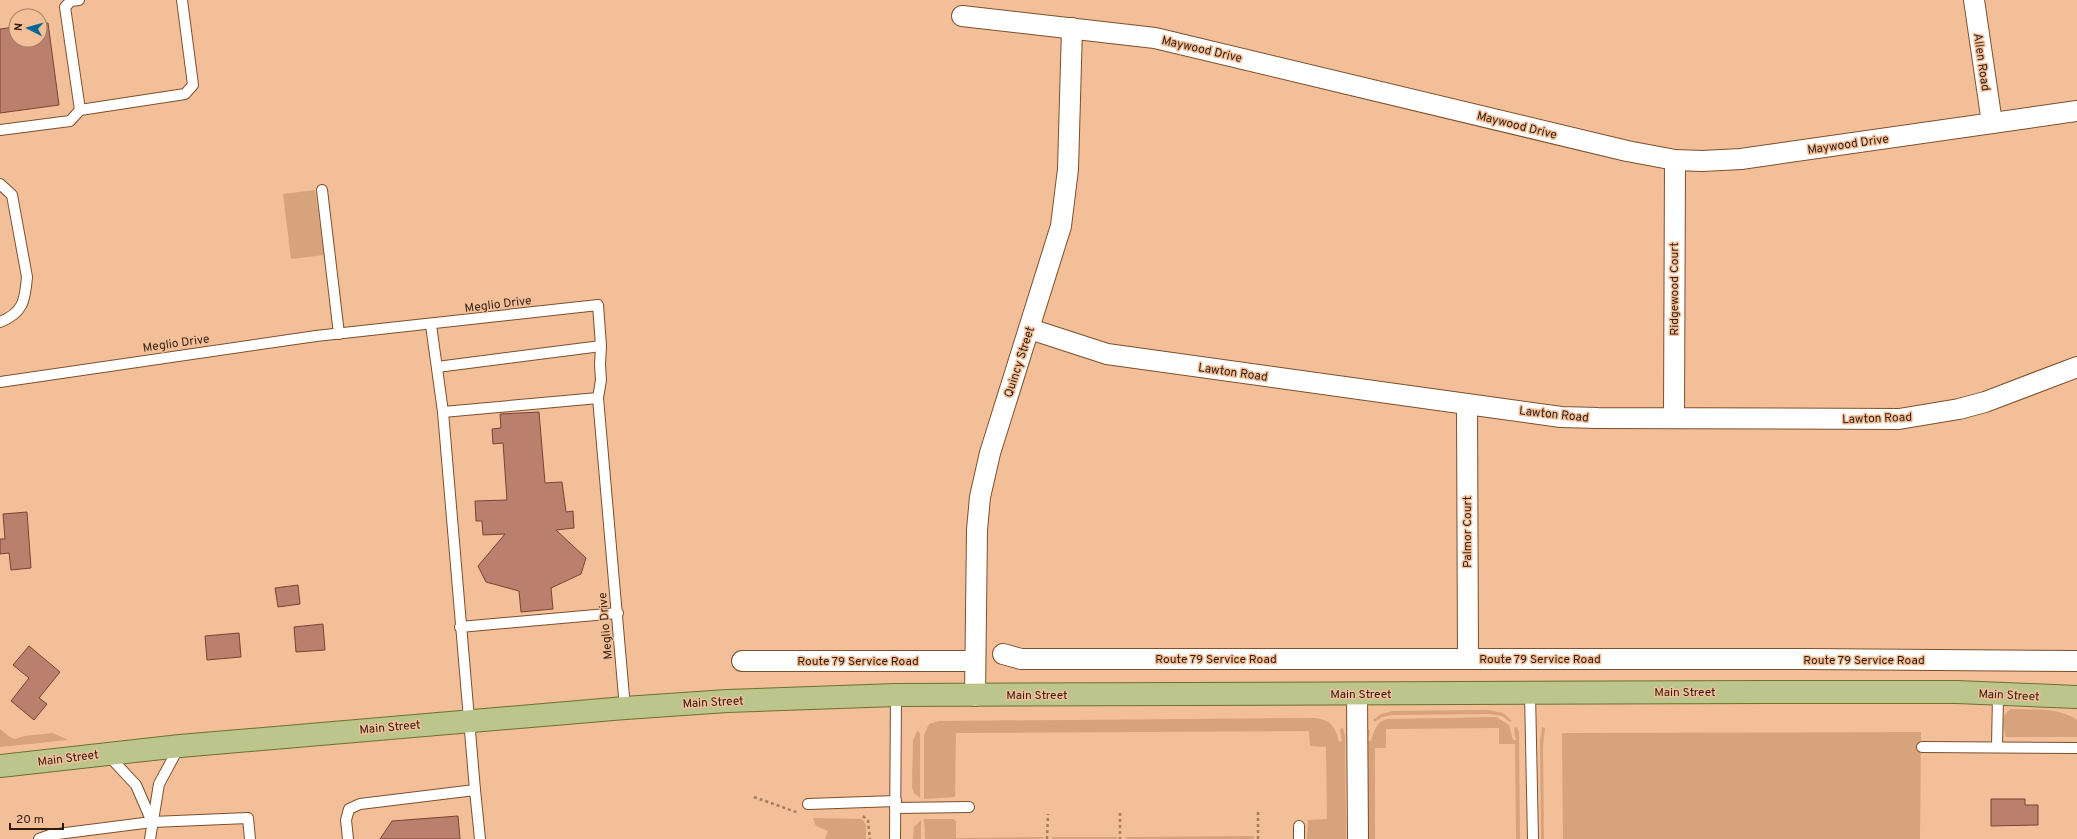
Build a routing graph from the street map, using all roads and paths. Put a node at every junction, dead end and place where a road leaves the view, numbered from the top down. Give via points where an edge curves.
1 (79, 0) edge
2 (182, 0) edge
3 (1974, 0) edge
4 (962, 16) dead end
5 (1072, 28) junction
6 (80, 110) junction
7 (2077, 111) edge
8 (1992, 123) junction
9 (0, 130) edge
10 (1675, 160) junction
11 (0, 184) edge
12 (322, 190) dead end
13 (0, 322) edge
14 (431, 325) junction
15 (1030, 329) junction
16 (339, 334) junction
17 (601, 346) junction
18 (2077, 366) edge
19 (437, 367) junction
20 (0, 382) edge
21 (598, 398) junction
22 (1467, 404) junction
23 (443, 412) junction
24 (1674, 418) junction
25 (618, 613) junction
26 (460, 627) junction
27 (1003, 654) dead end
28 (1468, 659) junction
29 (742, 661) dead end
30 (975, 661) junction
31 (2077, 661) edge
32 (1530, 693) junction
33 (1357, 694) junction
34 (1998, 695) junction
35 (896, 696) junction
36 (975, 696) junction
37 (2077, 697) edge
38 (625, 708) junction
39 (469, 720) junction
40 (180, 746) junction
41 (1922, 747) dead end
42 (1997, 747) junction
43 (2077, 748) edge
44 (106, 753) junction
45 (0, 766) edge
46 (475, 790) junction
47 (808, 804) dead end
48 (896, 805) junction
49 (969, 807) dead end
50 (1258, 812) dead end
51 (1120, 813) dead end
52 (1048, 814) dead end
53 (152, 822) junction
54 (1299, 826) dead end
55 (88, 835) edge
56 (39, 839) edge
57 (150, 839) edge
58 (250, 839) edge
59 (348, 839) edge
60 (480, 839) edge
61 (895, 839) edge
62 (1048, 839) edge
63 (1120, 839) edge
64 (1258, 839) edge
65 (1299, 839) edge
66 (1358, 839) edge
67 (1533, 839) edge

1 - 6 lane via 71,1 65,7
2 - 6 lane via 193,85 185,94
3 - 8 street, Allen Road
4 - 5 street, Maywood Drive
5 - 10 street, Maywood Drive via 1155,38 1619,150
5 - 15 street, Quincy Street via 1066,197 1061,226
6 - 9 lane via 70,121
7 - 8 street, Maywood Drive
8 - 10 street, Maywood Drive via 1741,159
10 - 24 street, Ridgewood Court
11 - 13 lane via 12,195 27,277 20,310
12 - 16 lane
14 - 16 lane, Meglio Drive
14 - 17 lane, Meglio Drive via 598,305
14 - 19 lane
15 - 22 street, Lawton Road via 1107,354
15 - 30 street, Quincy Street via 990,453 980,497
16 - 20 lane, Meglio Drive
17 - 19 lane
17 - 21 lane, Meglio Drive
18 - 24 street, Lawton Road via 1984,402 1927,415 1870,420
19 - 23 lane
21 - 23 lane
21 - 25 lane, Meglio Drive
22 - 24 street, Lawton Road via 1561,416
22 - 28 street, Palmor Court
23 - 26 lane
25 - 26 lane
25 - 38 lane, Meglio Drive
26 - 39 lane
27 - 28 street, Route 79 Service Road via 1021,659
28 - 31 street, Route 79 Service Road
29 - 30 street, Route 79 Service Road
30 - 36 street, Quincy Street
32 - 33 main road, Main Street
32 - 34 main road, Main Street via 1933,692
32 - 67 lane
33 - 36 main road, Main Street
33 - 66 street
34 - 37 main road, Main Street
34 - 42 lane
35 - 36 main road, Main Street
35 - 38 main road, Main Street via 726,701
35 - 48 lane
38 - 39 main road, Main Street
39 - 40 main road, Main Street
39 - 46 lane
40 - 44 main road, Main Street
40 - 53 lane via 159,784
41 - 42 lane
42 - 43 lane
44 - 45 main road, Main Street
44 - 53 lane via 136,785
46 - 59 lane via 360,804 350,809 346,820
46 - 60 lane
47 - 48 lane
48 - 49 lane
48 - 61 lane
50 - 64 path
51 - 63 path
52 - 62 path
53 - 55 lane
53 - 57 lane
53 - 58 lane via 248,818
54 - 65 lane
55 - 56 lane via 50,835

